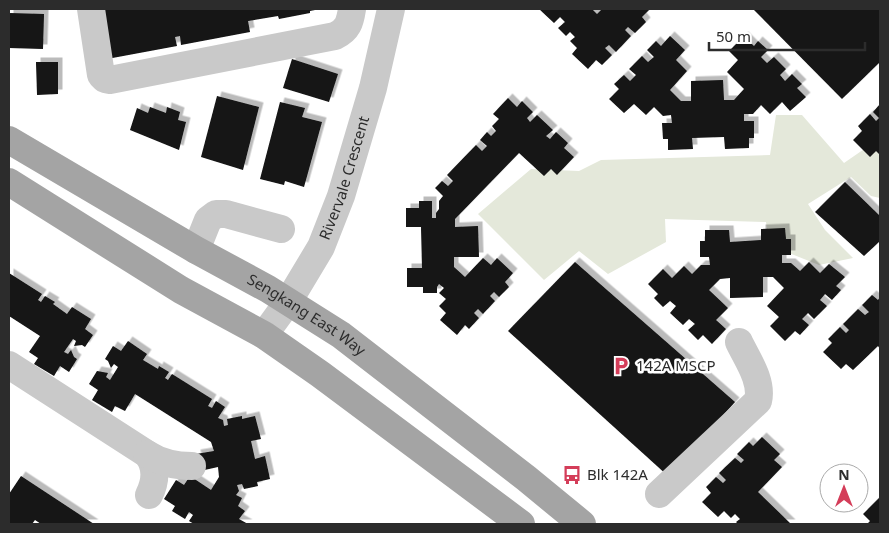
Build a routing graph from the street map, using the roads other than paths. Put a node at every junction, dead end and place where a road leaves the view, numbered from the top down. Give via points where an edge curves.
1 (91, 9) edge
2 (352, 9) edge
3 (391, 9) edge
4 (9, 140) edge
5 (9, 182) edge
6 (281, 229) dead end
7 (196, 250) junction
8 (288, 302) junction
9 (264, 335) junction
10 (739, 342) dead end
11 (9, 365) edge
12 (147, 454) junction
13 (192, 466) dead end
14 (659, 494) dead end
15 (149, 495) dead end
16 (521, 524) edge
17 (582, 524) edge

1 - 2 street via 101,75 110,80 335,36 349,26
3 - 8 street, Rivervale Crescent via 373,88 341,196 321,247
4 - 7 main road, Sengkang East Way
5 - 9 main road via 181,290
6 - 7 street via 216,214 208,220
7 - 8 main road, Sengkang East Way
8 - 9 street, Rivervale Crescent
8 - 17 main road, Sengkang East Way via 341,335
9 - 16 main road
10 - 14 street via 758,384 758,401
11 - 12 street
12 - 13 street via 163,462
12 - 15 street via 154,473

